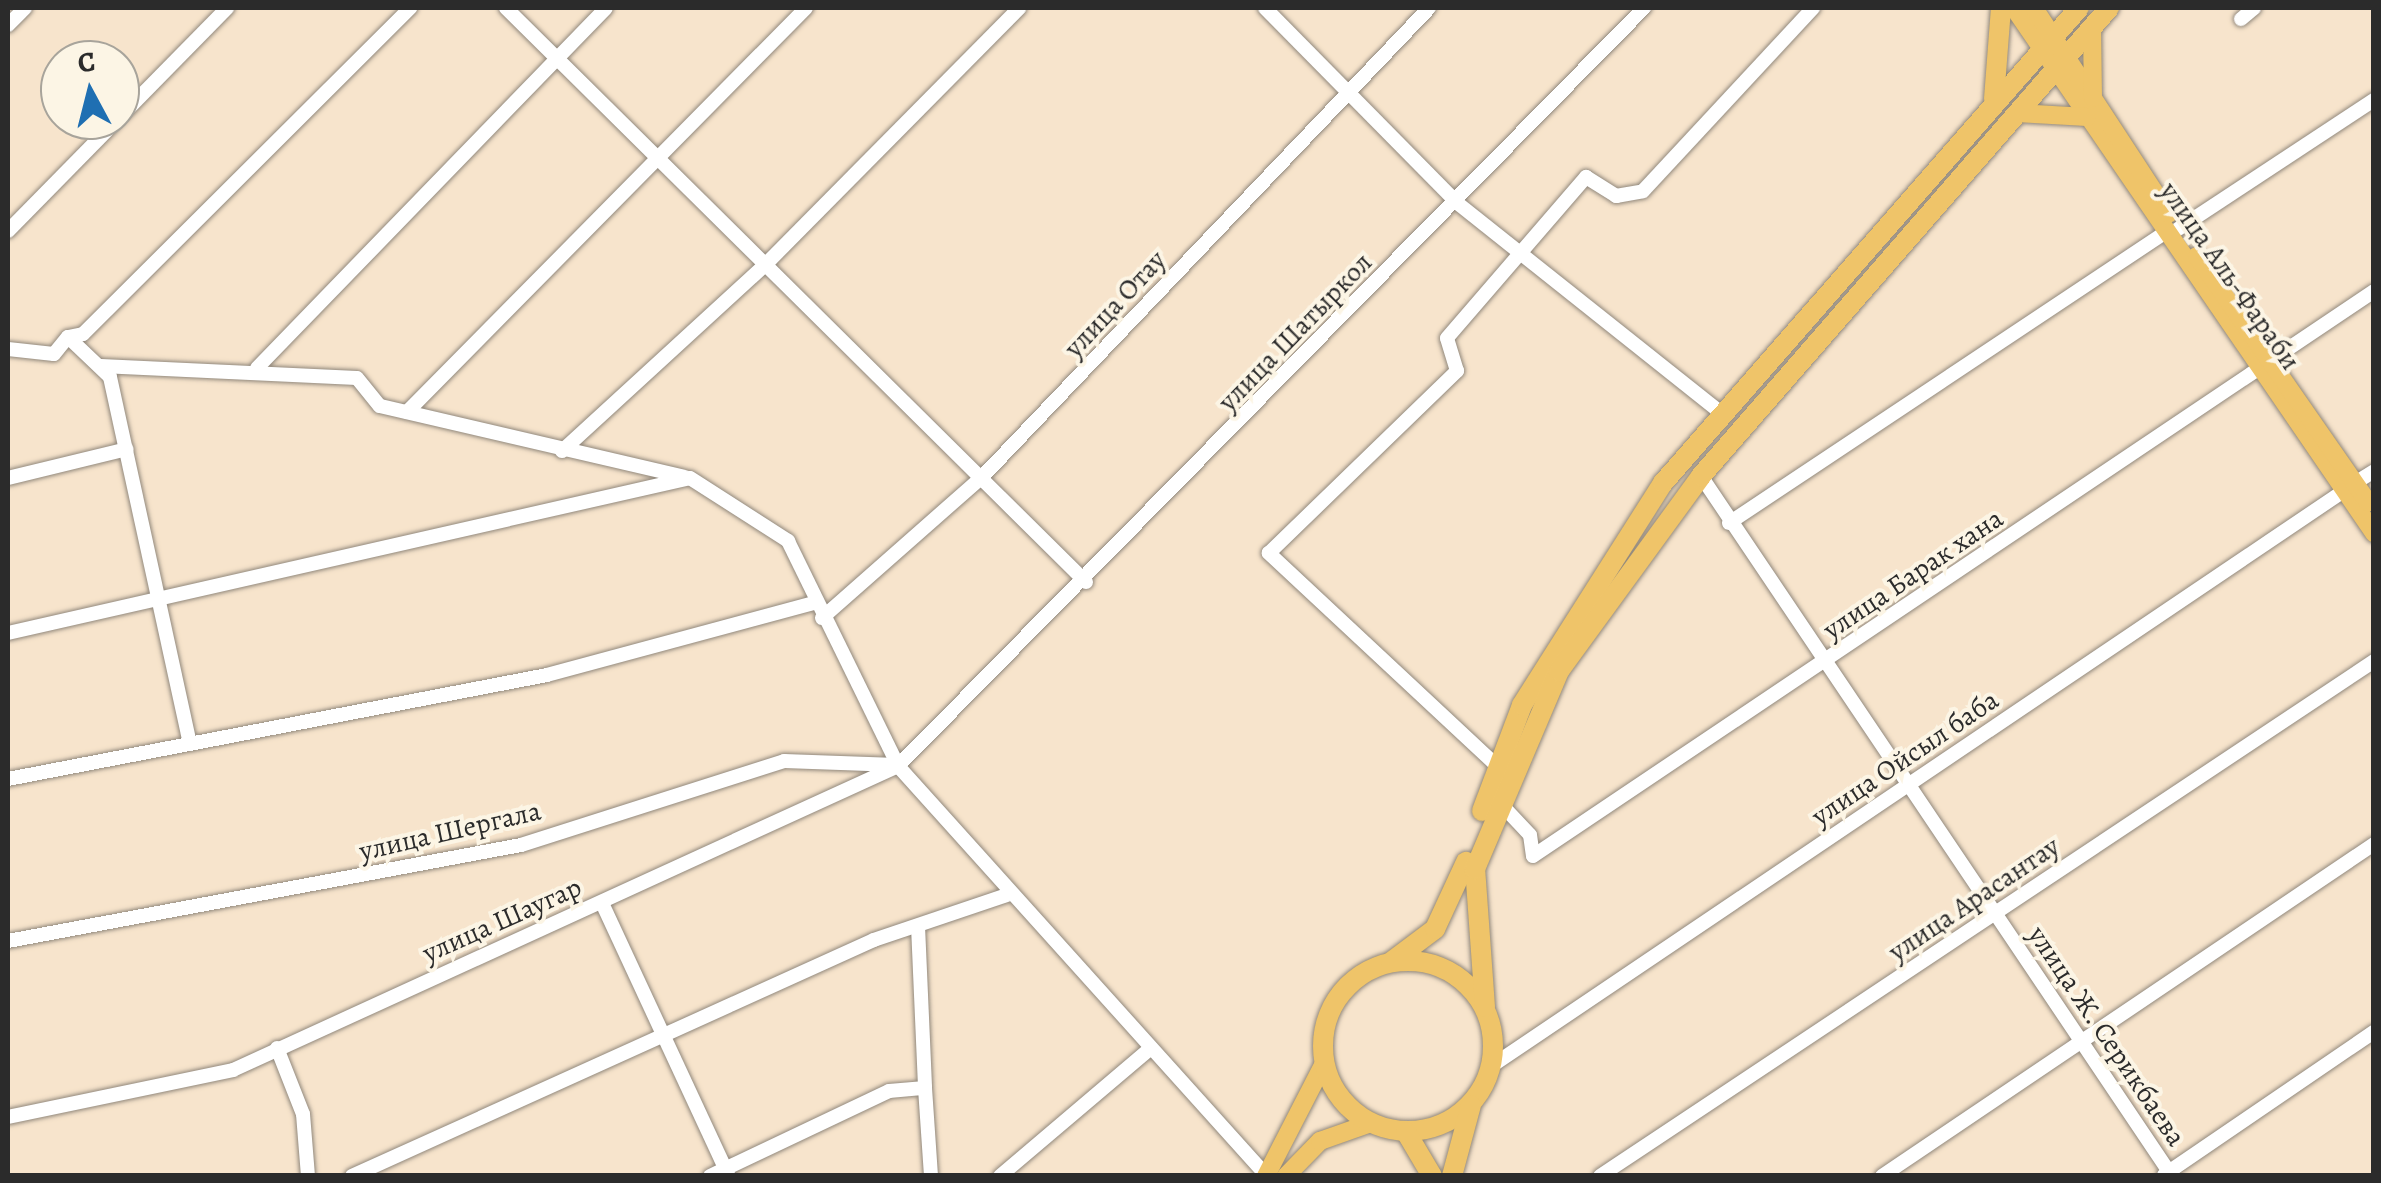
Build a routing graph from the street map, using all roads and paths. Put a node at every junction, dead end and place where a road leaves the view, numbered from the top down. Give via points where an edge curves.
1 (25, 8) edge
2 (227, 8) edge
3 (410, 8) edge
4 (506, 8) edge
5 (606, 8) edge
6 (806, 8) edge
7 (1020, 8) edge
8 (1265, 8) edge
9 (1428, 8) edge
10 (1644, 8) edge
11 (1813, 8) edge
12 (2001, 8) edge
13 (2014, 8) edge
14 (2034, 8) edge
15 (2079, 8) edge
16 (2109, 8) edge
17 (2254, 8) edge
18 (2241, 19) dead end
19 (8, 25) edge
20 (2092, 27) junction
21 (2047, 44) junction
22 (556, 58) junction
23 (2059, 64) junction
24 (1344, 92) junction
25 (140, 96) edge
26 (2374, 100) edge
27 (1992, 108) junction
28 (2090, 110) junction
29 (2018, 113) junction
30 (97, 140) edge
31 (657, 159) junction
32 (1456, 202) junction
33 (2172, 230) junction
34 (8, 231) edge
35 (1523, 250) junction
36 (764, 266) junction
37 (2374, 291) edge
38 (68, 337) junction
39 (8, 349) edge
40 (101, 366) junction
41 (2266, 366) junction
42 (256, 368) junction
43 (407, 412) junction
44 (1724, 416) junction
45 (127, 449) junction
46 (562, 450) junction
47 (2374, 471) edge
48 (1701, 476) junction
49 (8, 478) edge
50 (690, 478) junction
51 (979, 480) junction
52 (2350, 487) junction
53 (2374, 511) edge
54 (1729, 523) junction
55 (2374, 533) edge
56 (1086, 582) junction
57 (812, 603) junction
58 (155, 604) junction
59 (822, 618) junction
60 (8, 633) edge
61 (2374, 661) edge
62 (1824, 664) junction
63 (981, 690) joint
64 (190, 744) junction
65 (898, 766) junction
66 (1496, 766) junction
67 (8, 778) edge
68 (1908, 786) junction
69 (1498, 801) junction
70 (2374, 844) edge
71 (1007, 895) junction
72 (602, 902) junction
73 (1996, 916) junction
74 (918, 926) junction
75 (8, 941) edge
76 (1390, 962) junction
77 (1485, 1006) junction
78 (2374, 1032) edge
79 (664, 1036) junction
80 (2082, 1044) junction
81 (277, 1048) junction
82 (1150, 1048) junction
83 (1324, 1063) junction
84 (1492, 1065) junction
85 (925, 1088) junction
86 (1471, 1105) junction
87 (8, 1117) edge
88 (1370, 1124) junction
89 (1406, 1132) junction
90 (726, 1172) edge
91 (2168, 1174) edge
92 (1266, 1175) edge
93 (308, 1176) edge
94 (352, 1176) edge
95 (710, 1176) edge
96 (931, 1176) edge
97 (1000, 1176) edge
98 (1286, 1176) edge
99 (1432, 1176) edge
100 (1452, 1176) edge
101 (1600, 1176) edge
102 (1882, 1176) edge

1 - 19 street
2 - 25 street
3 - 38 street via 83,334
4 - 22 street
5 - 22 street
6 - 31 street
7 - 36 street
8 - 24 street
9 - 24 street, улица Отау
10 - 32 street, улица Шатыркол
11 - 35 street via 1643,191 1616,196 1586,177
12 - 27 highway
13 - 21 main road
14 - 21 main road
15 - 21 highway
16 - 20 highway
17 - 18 street
20 - 23 highway
20 - 28 main road
21 - 23 main road, улица Аль-Фараби
21 - 27 highway
22 - 31 street
22 - 42 street
23 - 28 main road, улица Аль-Фараби
23 - 29 highway
24 - 32 street
24 - 51 street, улица Отау
26 - 33 street
27 - 44 highway
28 - 29 main road
28 - 33 main road, улица Аль-Фараби
29 - 48 highway
30 - 34 street
31 - 36 street
31 - 43 street
32 - 35 street
32 - 56 street, улица Шатыркол
33 - 41 main road, улица Аль-Фараби
33 - 54 street
35 - 44 street
35 - 66 street via 1443,344 1458,371 1269,553
36 - 46 street
36 - 51 street
37 - 41 street, улица Барак хана
38 - 39 street via 54,354
38 - 40 street
40 - 42 street
40 - 45 street
41 - 52 main road, улица Аль-Фараби
41 - 62 street, улица Барак хана
42 - 43 street via 357,378 380,406
43 - 46 street
44 - 66 highway via 1663,484 1570,621
45 - 49 street
45 - 58 street
46 - 50 street
47 - 52 street, улица Ойсыл баба
48 - 54 street, улица Ж. Серикбаева
48 - 69 highway via 1559,672
50 - 57 street via 788,541
50 - 58 street
51 - 56 street
51 - 59 street, улица Отау
52 - 53 main road, улица Аль-Фараби
52 - 55 main road, улица Аль-Фараби
52 - 68 street, улица Ойсыл баба
54 - 62 street, улица Ж. Серикбаева
56 - 63 street, улица Шатыркол
57 - 59 street
57 - 64 street via 546,675
58 - 60 street
58 - 64 street
59 - 65 street
61 - 73 street, улица Арасантау
62 - 68 street, улица Ж. Серикбаева
62 - 69 street, улица Барак хана via 1533,856 1530,835
63 - 65 street, улица Шаугар
64 - 67 street
65 - 71 street
65 - 72 street, улица Шаугар
65 - 75 street, улица Шергала via 784,762 521,845
66 - 76 highway via 1451,905
68 - 73 street, улица Ж. Серикбаева
68 - 84 street, улица Ойсыл баба
69 - 77 highway via 1472,889
70 - 80 street
71 - 74 street
71 - 82 street
72 - 79 street
72 - 81 street, улица Шаугар
73 - 80 street, улица Ж. Серикбаева
73 - 101 street, улица Арасантау
74 - 79 street
74 - 85 street
76 - 77 highway via 1445,968
76 - 83 highway via 1337,1000
77 - 84 highway
78 - 91 street
79 - 90 street
79 - 94 street
80 - 91 street, улица Ж. Серикбаева
80 - 102 street
81 - 87 street, улица Шаугар via 233,1070
81 - 93 street via 303,1114
82 - 92 street
82 - 97 street
83 - 88 highway via 1349,1108
83 - 92 main road
84 - 86 highway
85 - 90 street via 889,1091
85 - 96 street
86 - 89 highway
86 - 100 highway
88 - 89 highway
88 - 98 main road via 1320,1141
89 - 99 highway
90 - 95 street

